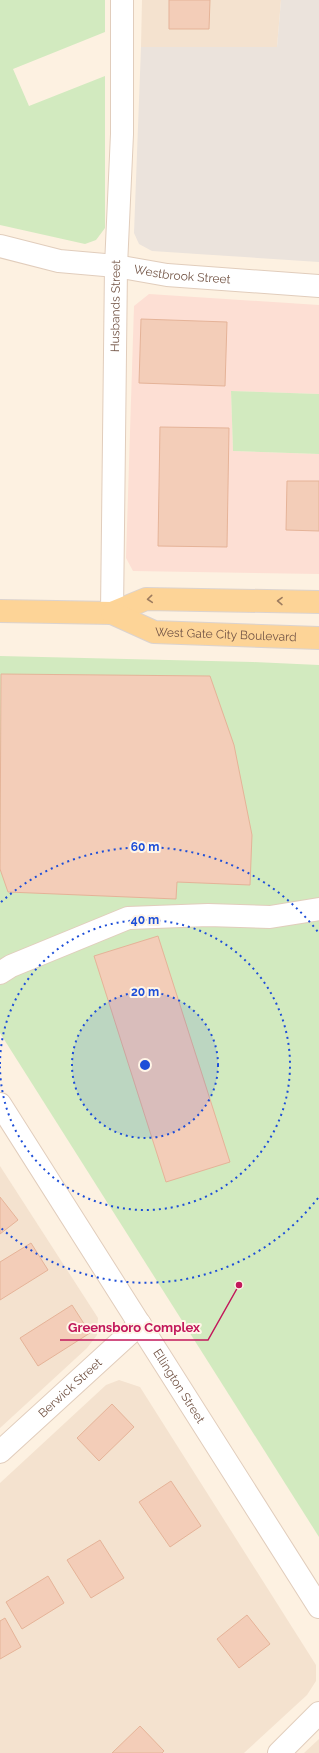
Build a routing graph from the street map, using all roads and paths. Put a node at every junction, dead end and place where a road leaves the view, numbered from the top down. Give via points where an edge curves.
1 (122, 0) edge
2 (0, 246) edge
3 (116, 266) junction
4 (319, 286) edge
5 (319, 602) edge
6 (0, 611) edge
7 (112, 613) junction
8 (319, 638) edge
9 (319, 909) edge
10 (0, 973) edge
11 (0, 1104) edge
12 (140, 1324) junction
13 (0, 1452) edge
14 (319, 1607) edge
15 (319, 1713) edge
16 (279, 1753) edge

1 - 3 street, Husbands Street via 122,134
2 - 3 street, Westbrook Street via 59,261
3 - 4 street, Westbrook Street via 167,275
3 - 7 street, Husbands Street
5 -> 7 main road, West Gate City Boulevard via 146,598
6 - 7 main road, West Gate City Boulevard
7 - 8 main road, West Gate City Boulevard via 154,632
9 - 10 street via 270,917 208,915 128,918 11,966
11 - 12 street, Ellington Street
12 - 13 street, Berwick Street
12 - 14 street, Ellington Street
15 - 16 street

